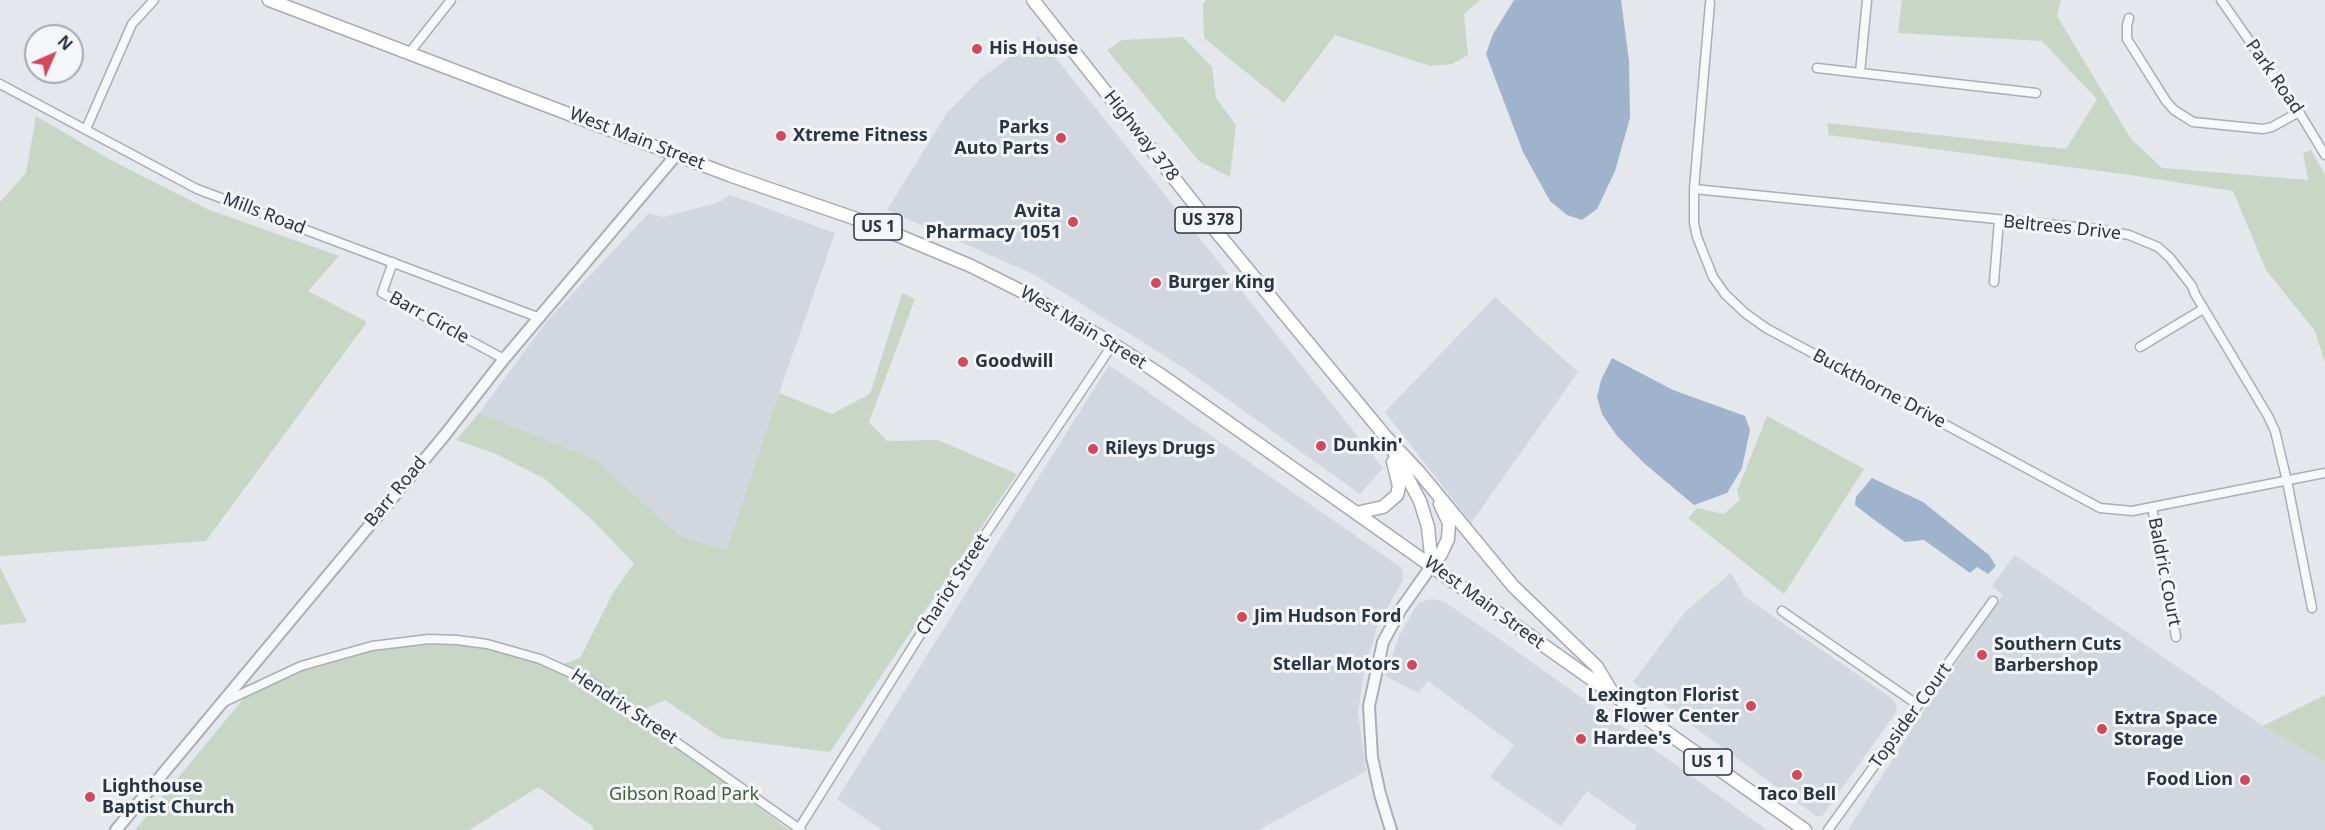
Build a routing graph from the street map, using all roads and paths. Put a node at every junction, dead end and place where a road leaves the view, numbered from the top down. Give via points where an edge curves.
1 (154, 0) edge
2 (269, 0) edge
3 (452, 0) edge
4 (1033, 0) edge
5 (1868, 0) edge
6 (2221, 0) edge
7 (1710, 3) dead end
8 (2129, 18) dead end
9 (410, 52) junction
10 (1817, 68) dead end
11 (1860, 73) junction
12 (0, 84) edge
13 (2036, 93) dead end
14 (2299, 112) junction
15 (86, 129) junction
16 (677, 154) junction
17 (2325, 155) edge
18 (1694, 189) junction
19 (1999, 220) junction
20 (393, 262) junction
21 (1994, 282) dead end
22 (2203, 309) junction
23 (540, 318) junction
24 (1113, 344) junction
25 (2140, 347) dead end
26 (504, 359) junction
27 (1386, 437) junction
28 (2325, 473) edge
29 (2288, 481) junction
30 (1434, 492) junction
31 (2152, 507) junction
32 (1356, 513) junction
33 (1432, 565) junction
34 (1993, 601) dead end
35 (2313, 608) dead end
36 (1782, 611) dead end
37 (2176, 637) dead end
38 (1613, 694) junction
39 (219, 705) junction
40 (1918, 705) junction
41 (799, 829) edge
42 (116, 830) edge
43 (1391, 830) edge
44 (1804, 830) edge
45 (1828, 830) edge

1 - 15 street via 132,24
2 - 9 main road, West Main Street / US 1
3 - 9 street
4 - 27 main road, Highway 378 / US 378
5 - 11 street
6 - 14 street, Park Road
7 - 18 street, Buckthorne Drive
8 - 14 street via 2127,39 2166,101 2193,122 2263,129
9 - 16 main road, West Main Street / US 1
10 - 11 street
11 - 13 street
12 - 15 street, Mills Road
14 - 17 street, Park Road
15 - 20 street, Mills Road via 197,189
16 - 23 street, Barr Road
16 - 24 main road, West Main Street / US 1 via 871,224 971,266
18 - 19 street, Beltrees Drive
18 - 31 street, Buckthorne Drive via 1694,223 1713,277 1725,294 1766,328 2091,504 2122,511
19 - 21 street
19 - 22 street, Beltrees Drive via 2097,229 2143,240 2158,247 2181,271
20 - 23 street, Mills Road
20 - 26 street, Barr Circle via 382,293
22 - 25 street
22 - 29 street, Beltrees Drive via 2268,416
23 - 26 street, Barr Road
24 - 32 main road, West Main Street / US 1
24 - 41 street, Chariot Street via 950,587
26 - 39 street, Barr Road
27 - 30 main road, US 378
27 - 32 main road via 1400,486 1397,495 1383,507
27 - 33 main road, US 378 via 1420,501 1428,527
28 - 29 street, Buckthorne Drive
29 - 31 street, Buckthorne Drive
29 - 35 street, Beltrees Drive
30 - 33 main road via 1449,530 1446,546
30 - 38 main road, US 378 via 1526,600 1597,667
31 - 37 street, Baldric Court
32 - 33 main road, West Main Street / US 1
33 - 38 main road, West Main Street / US 1
33 - 43 street via 1383,642 1369,706 1372,757
34 - 40 street, Topsider Court
36 - 40 street
38 - 44 main road, West Main Street / US 1
39 - 41 street, Hendrix Street via 301,666 372,646 429,639 487,644 540,658 591,682
39 - 42 street, Barr Road
40 - 45 street, Topsider Court

